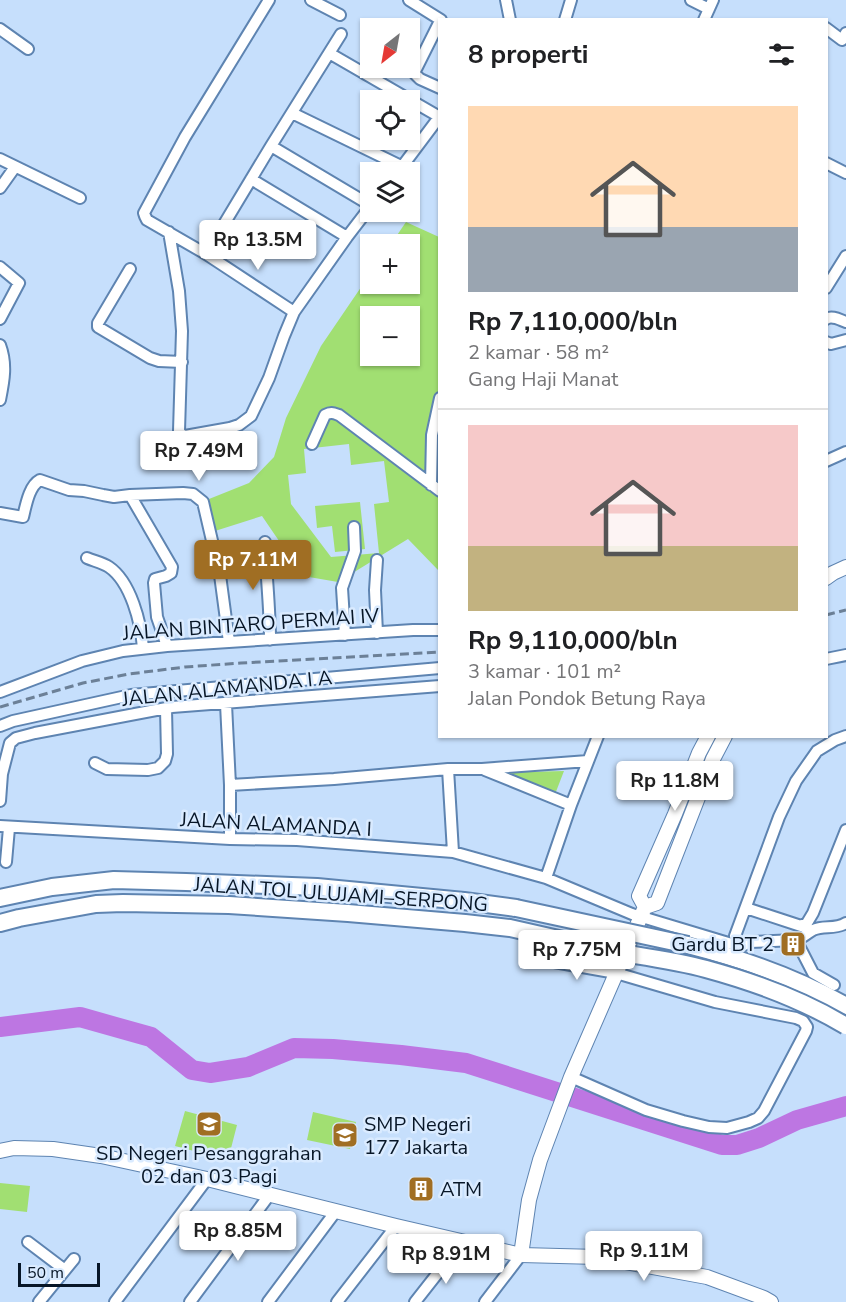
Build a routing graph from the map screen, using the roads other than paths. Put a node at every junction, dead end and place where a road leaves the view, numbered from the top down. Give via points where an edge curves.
1 (269, 0) edge
2 (311, 0) edge
3 (409, 0) edge
4 (506, 0) edge
5 (571, 0) edge
6 (691, 0) edge
7 (711, 4) edge
8 (340, 15) dead end
9 (510, 18) edge
10 (566, 18) edge
11 (705, 18) edge
12 (438, 19) edge
13 (438, 24) edge
14 (0, 29) edge
15 (828, 30) edge
16 (846, 33) edge
17 (341, 34) dead end
18 (28, 49) dead end
19 (329, 53) junction
20 (420, 55) edge
21 (419, 78) edge
22 (438, 87) edge
23 (292, 113) junction
24 (271, 146) junction
25 (0, 159) edge
26 (385, 162) edge
27 (406, 162) edge
28 (828, 164) edge
29 (15, 167) junction
30 (846, 173) edge
31 (251, 179) junction
32 (0, 188) edge
33 (80, 198) dead end
34 (360, 200) edge
35 (360, 219) edge
36 (169, 232) junction
37 (347, 237) junction
38 (206, 254) junction
39 (846, 256) edge
40 (0, 267) edge
41 (130, 269) dead end
42 (828, 285) edge
43 (294, 312) junction
44 (828, 318) edge
45 (0, 319) edge
46 (846, 322) edge
47 (846, 340) edge
48 (828, 343) edge
49 (0, 345) edge
50 (182, 362) junction
51 (0, 400) edge
52 (438, 407) edge
53 (312, 444) dead end
54 (846, 452) edge
55 (828, 460) edge
56 (437, 490) edge
57 (130, 495) junction
58 (0, 513) edge
59 (354, 527) dead end
60 (265, 542) dead end
61 (87, 558) dead end
62 (377, 560) dead end
63 (846, 567) edge
64 (828, 577) edge
65 (438, 630) edge
66 (377, 633) junction
67 (345, 635) junction
68 (270, 640) junction
69 (229, 642) junction
70 (167, 646) junction
71 (143, 648) junction
72 (846, 655) edge
73 (828, 659) edge
74 (438, 668) edge
75 (438, 686) edge
76 (0, 692) edge
77 (226, 704) junction
78 (166, 709) junction
79 (0, 726) edge
80 (846, 736) edge
81 (597, 738) edge
82 (707, 738) edge
83 (724, 738) edge
84 (588, 761) junction
85 (95, 763) dead end
86 (448, 769) junction
87 (482, 769) junction
88 (230, 785) junction
89 (0, 801) edge
90 (571, 805) junction
91 (4, 827) edge
92 (846, 830) edge
93 (230, 839) junction
94 (453, 852) junction
95 (6, 862) dead end
96 (546, 878) junction
97 (0, 898) edge
98 (746, 908) junction
99 (643, 912) junction
100 (0, 924) edge
101 (845, 925) edge
102 (735, 936) dead end
103 (796, 940) junction
104 (543, 960) dead end
105 (616, 974) junction
106 (834, 985) dead end
107 (846, 1006) edge
108 (846, 1026) edge
109 (570, 1079) junction
110 (0, 1151) edge
111 (207, 1179) junction
112 (270, 1194) junction
113 (336, 1211) junction
114 (396, 1226) junction
115 (463, 1241) junction
116 (28, 1242) dead end
117 (521, 1255) junction
118 (74, 1259) dead end
119 (65, 1270) junction
120 (39, 1302) edge
121 (115, 1302) edge
122 (190, 1302) edge
123 (268, 1302) edge
124 (337, 1302) edge
125 (415, 1302) edge
126 (486, 1302) edge
127 (771, 1302) edge

1 - 36 street via 145,210 147,220
2 - 8 street
3 - 12 street
4 - 9 street
5 - 10 street
6 - 7 street
7 - 11 street
13 - 20 street
14 - 18 street
15 - 16 street via 842,40
17 - 19 street
19 - 23 street
19 - 27 street via 438,116
21 - 22 street
23 - 24 street
23 - 26 street
24 - 31 street
24 - 34 street
25 - 29 street
28 - 30 street
29 - 32 street
29 - 33 street
31 - 37 street
31 - 38 street
35 - 37 street
36 - 38 street
36 - 50 street via 179,291
37 - 43 street
38 - 43 street
39 - 42 street
40 - 45 street via 19,283
41 - 50 street via 98,327 150,358
43 - 50 street via 254,412 239,425 181,434
44 - 46 street
47 - 48 street
49 - 51 street via 5,374
52 - 56 street via 432,435
53 - 56 street via 325,415 333,412
54 - 55 street
57 - 58 street via 114,497 69,490 40,480 33,488 23,517
57 - 69 street via 183,493 193,494 203,502 220,575
57 - 70 street via 172,567 171,573 154,583 157,617
59 - 67 street via 355,551 342,588
60 - 68 street
61 - 71 street via 109,567 124,582 133,599
62 - 66 street
63 - 64 main road
65 - 66 street, JALAN BINTARO PERMAI IV
66 - 67 street, JALAN BINTARO PERMAI IV
67 - 68 street, JALAN BINTARO PERMAI IV
68 - 69 street, JALAN BINTARO PERMAI IV
69 - 70 street, JALAN BINTARO PERMAI IV
70 - 71 street, JALAN BINTARO PERMAI IV
71 - 76 street, JALAN BINTARO PERMAI IV via 82,661
72 - 73 street
74 - 79 street via 131,695
75 - 77 street, JALAN ALAMANDA I A
77 - 78 street, JALAN ALAMANDA I A
77 - 88 street
78 - 85 street via 167,754 158,768 106,769
78 - 89 street, JALAN ALAMANDA I A via 14,739 2,774
80 - 98 street via 817,751 796,781
81 - 84 street
82 - 99 main road via 639,896
83 - 99 main road via 657,903
84 - 87 street
84 - 90 street
86 - 87 street
86 - 88 street
86 - 94 street
87 - 90 street
88 - 93 street
90 - 96 street
91 - 93 street, JALAN ALAMANDA I
91 - 95 street
92 - 98 street via 807,923 801,926
93 - 94 street, JALAN ALAMANDA I
94 - 96 street, JALAN ALAMANDA I
96 - 99 street, JALAN ALAMANDA I via 608,905
97 - 107 highway, JALAN TOL ULUJAMI–SERPONG, bridge via 114,880 318,887 464,901 516,908 707,950 764,968
98 - 102 street
99 - 103 street, JALAN ALAMANDA I via 735,945
99 - 105 main road
100 - 108 highway, JALAN TOL ULUJAMI–SERPONG, bridge via 96,904 123,903 229,905 465,922 704,968 759,985
101 - 103 street via 813,930
103 - 106 street via 813,973
104 - 105 street
105 - 109 main road
105 - 109 street via 715,1002 796,1018 806,1024 806,1031 764,1111 758,1118 727,1128 692,1124 646,1110
109 - 117 main road via 540,1160
110 - 111 main road via 53,1149
111 - 112 main road
111 - 121 street
112 - 113 main road
112 - 122 street
113 - 114 main road
113 - 123 street
114 - 115 main road
114 - 124 street
115 - 117 main road
115 - 125 street
116 - 119 street
117 - 126 street
117 - 127 main road via 598,1257 707,1277
118 - 119 street
119 - 120 street

